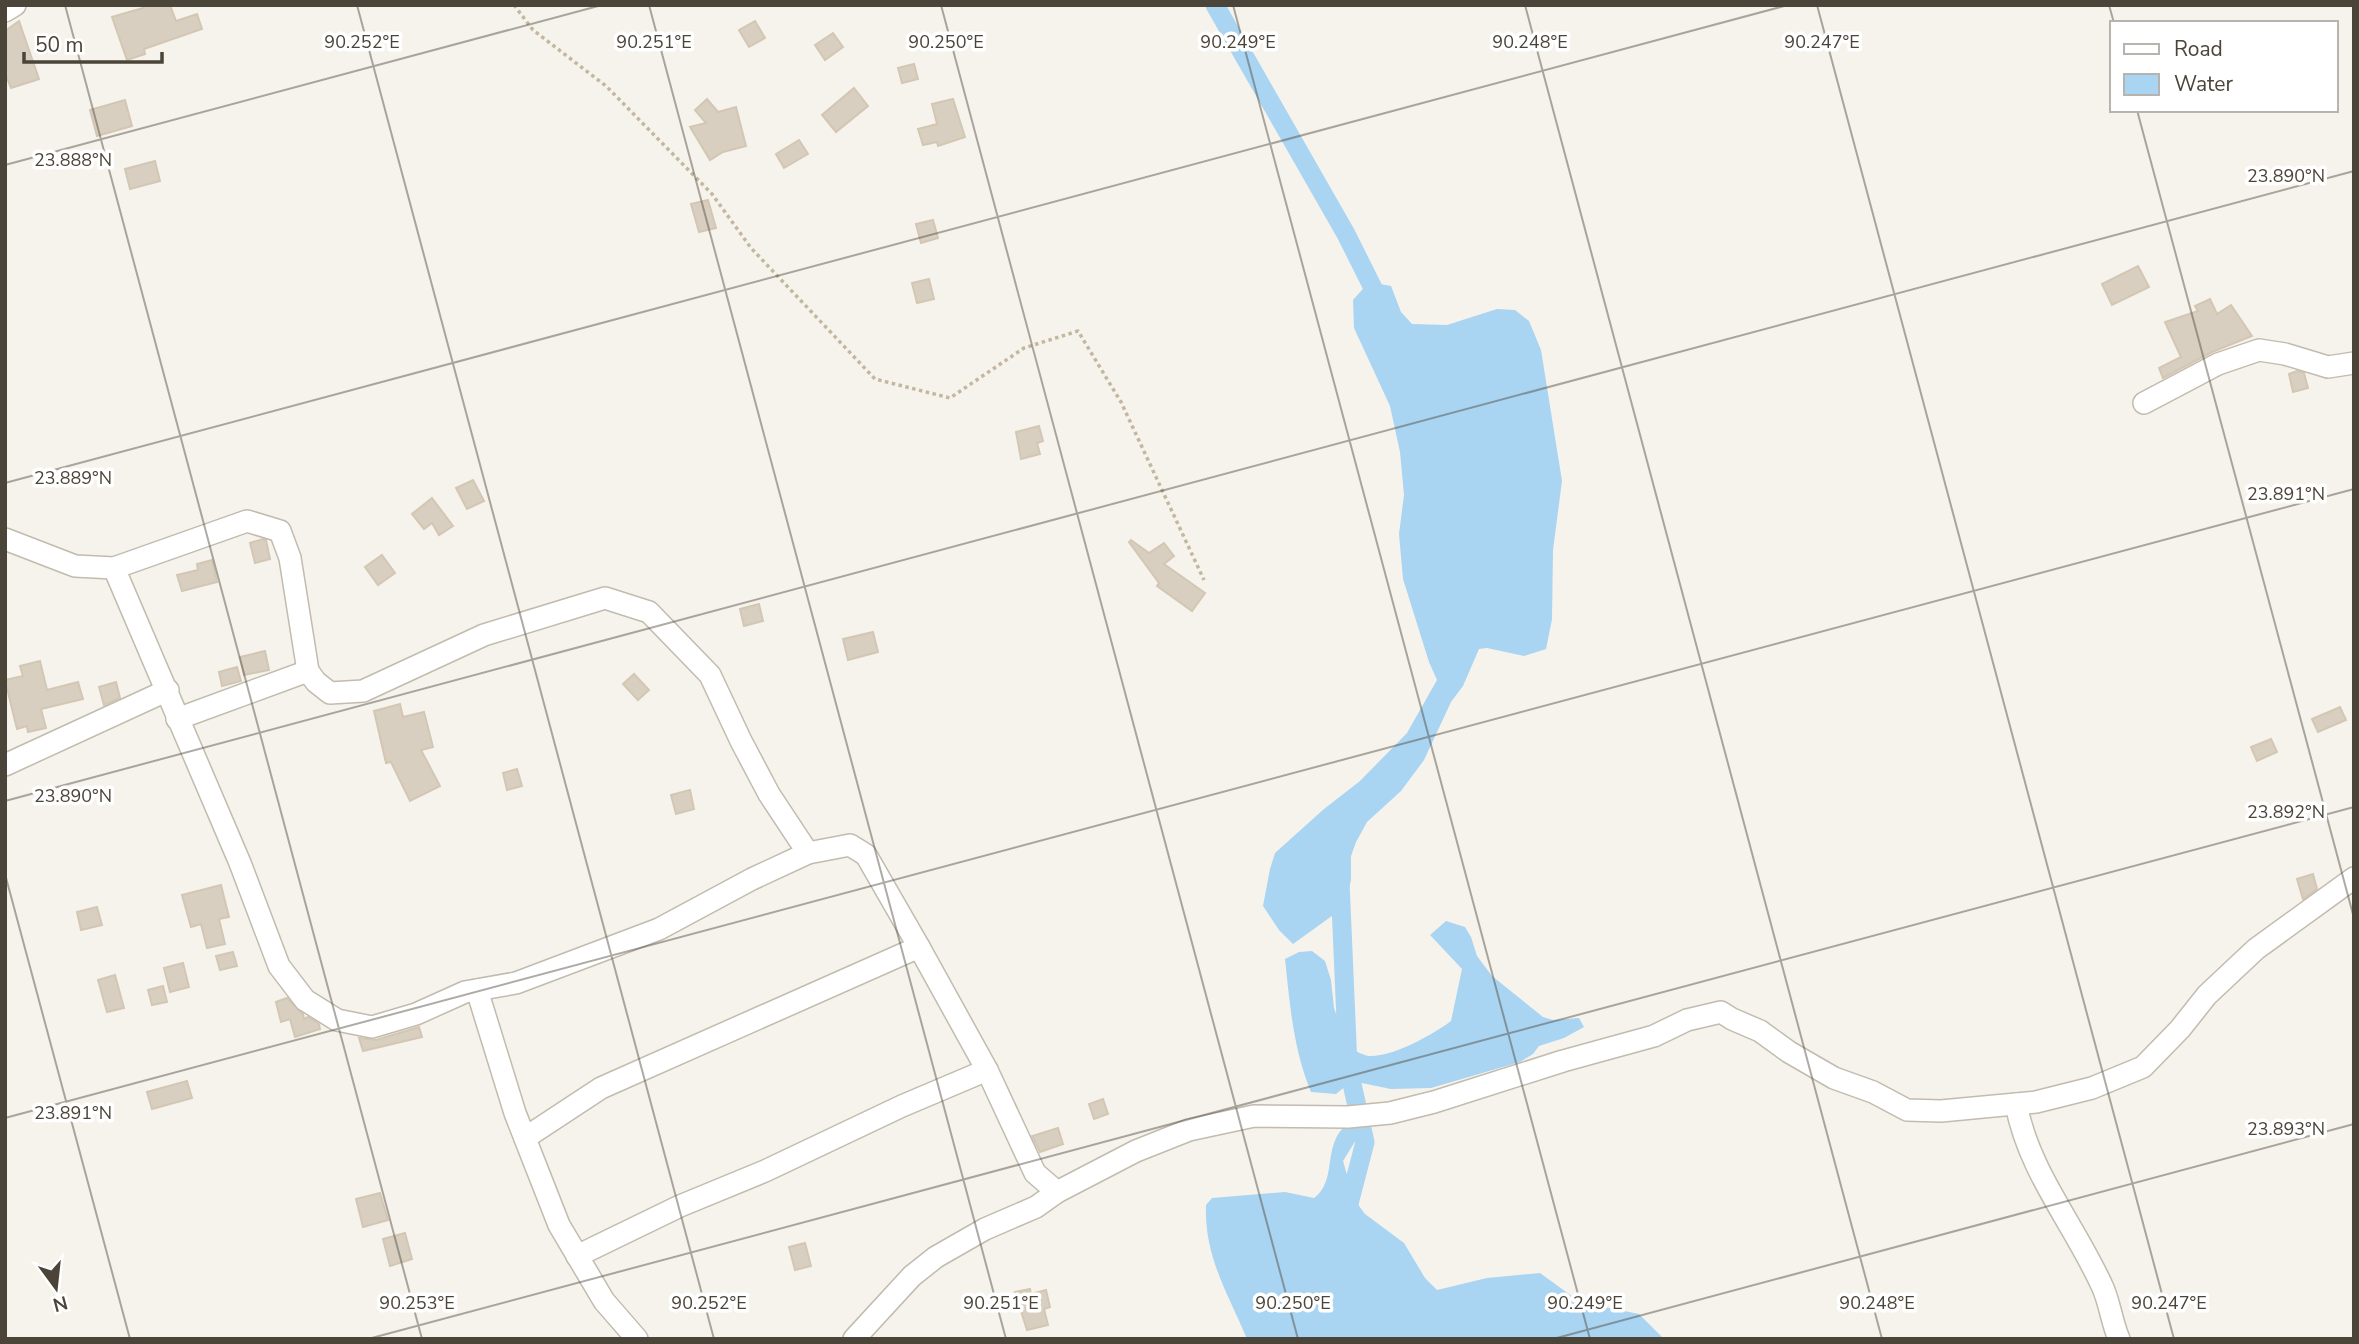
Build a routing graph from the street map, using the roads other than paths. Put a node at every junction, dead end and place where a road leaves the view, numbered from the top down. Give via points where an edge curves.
1 (15, 5) edge
2 (5, 11) edge
3 (2354, 363) edge
4 (2144, 403) dead end
5 (5, 539) edge
6 (114, 568) junction
7 (308, 671) junction
8 (168, 690) junction
9 (177, 719) junction
10 (5, 765) edge
11 (808, 853) junction
12 (2354, 878) edge
13 (919, 947) junction
14 (477, 990) junction
15 (987, 1070) junction
16 (2016, 1104) junction
17 (525, 1138) junction
18 (1058, 1192) junction
19 (577, 1256) junction
20 (637, 1339) edge
21 (854, 1339) edge
22 (2119, 1339) edge

1 - 2 street
3 - 4 street via 2328,367 2259,350 2218,364
5 - 6 street via 75,566
6 - 7 street via 247,521 280,531 290,558
6 - 8 street
7 - 9 street
7 - 11 street via 330,693 363,691 484,635 605,598 649,612 710,674 769,794
8 - 9 street
8 - 10 street
9 - 14 street via 279,967 305,1000 337,1020 372,1027
11 - 13 street via 850,845 866,855
11 - 14 street via 659,929 516,983
12 - 16 street via 2256,949 2207,995 2143,1067 2092,1088
13 - 15 street
13 - 17 street via 601,1088
14 - 17 street
15 - 18 street via 1035,1173
15 - 19 street
16 - 18 street via 1907,1110 1834,1078 1760,1031 1720,1012 1686,1020 1654,1036 1390,1112 1348,1117 1254,1116 1189,1130 1136,1150
16 - 22 street via 2031,1157 2103,1289
17 - 19 street via 559,1225
18 - 21 street via 936,1257 912,1276
19 - 20 street via 604,1301

